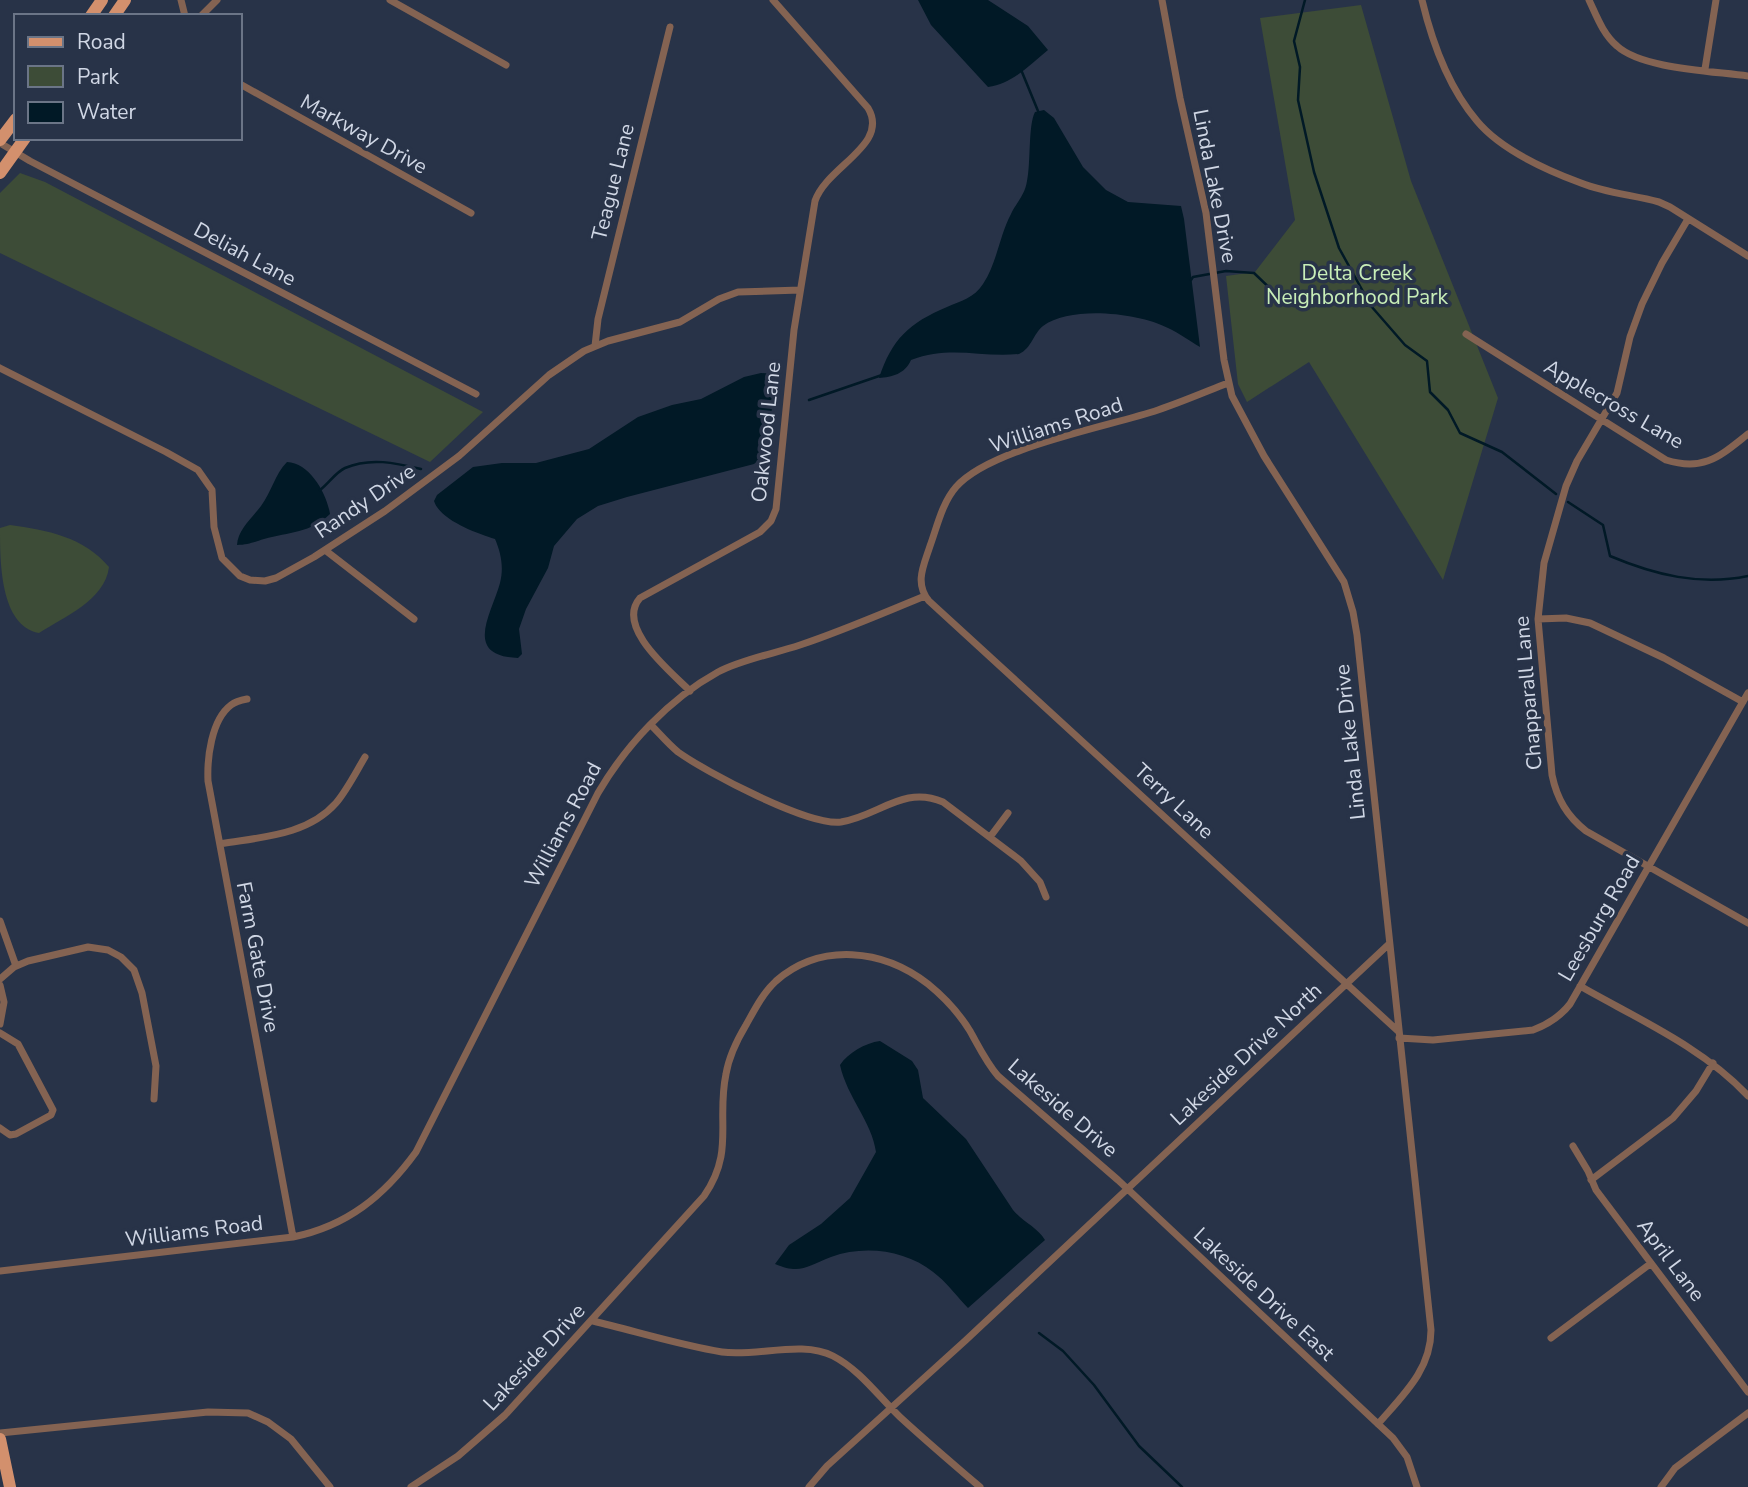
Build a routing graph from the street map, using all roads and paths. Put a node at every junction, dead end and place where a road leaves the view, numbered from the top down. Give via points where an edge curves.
1 (217, 0) edge
2 (390, 0) edge
3 (773, 0) edge
4 (1163, 0) edge
5 (1422, 0) edge
6 (1589, 0) edge
7 (1716, 0) edge
8 (203, 14) edge
9 (670, 27) dead end
10 (506, 65) dead end
11 (1705, 69) junction
12 (1748, 76) edge
13 (242, 85) edge
14 (14, 122) edge
15 (24, 140) edge
16 (0, 141) edge
17 (15, 152) junction
18 (0, 173) edge
19 (471, 213) dead end
20 (1688, 219) junction
21 (1748, 256) edge
22 (800, 290) junction
23 (1466, 334) dead end
24 (595, 346) junction
25 (0, 368) edge
26 (1228, 383) junction
27 (476, 394) dead end
28 (1602, 420) junction
29 (1748, 434) edge
30 (325, 550) junction
31 (925, 596) junction
32 (414, 619) dead end
33 (1538, 619) junction
34 (690, 691) junction
35 (1748, 693) edge
36 (247, 699) dead end
37 (1743, 702) junction
38 (651, 725) junction
39 (365, 757) dead end
40 (1008, 813) dead end
41 (990, 837) junction
42 (220, 845) junction
43 (1648, 866) junction
44 (1046, 897) dead end
45 (0, 921) edge
46 (1748, 923) edge
47 (1389, 944) junction
48 (16, 966) junction
49 (0, 979) edge
50 (1346, 984) junction
51 (0, 985) edge
52 (1580, 986) junction
53 (0, 1024) edge
54 (0, 1033) edge
55 (1399, 1035) junction
56 (1713, 1063) junction
57 (1748, 1096) edge
58 (154, 1099) dead end
59 (0, 1128) edge
60 (1573, 1146) dead end
61 (1591, 1180) junction
62 (1127, 1189) junction
63 (293, 1237) junction
64 (1650, 1264) junction
65 (0, 1271) edge
66 (593, 1321) junction
67 (1551, 1338) dead end
68 (1748, 1392) edge
69 (891, 1408) junction
70 (1748, 1413) edge
71 (1378, 1424) junction
72 (0, 1433) edge
73 (0, 1439) edge
74 (10, 1487) edge
75 (330, 1487) edge
76 (411, 1487) edge
77 (809, 1487) edge
78 (980, 1487) edge
79 (1417, 1487) edge
80 (1661, 1487) edge

1 - 8 street
2 - 10 street
3 - 22 street, Oakwood Lane via 873,116 867,142 817,196
4 - 26 street, Linda Lake Drive via 1202,191
5 - 20 street via 1432,42 1460,95 1477,122 1506,146 1581,183 1659,202
6 - 11 street via 1603,29 1627,54
7 - 11 street
9 - 24 street, Teague Lane
11 - 12 street
13 - 19 street, Markway Drive
14 - 16 main road
15 - 17 main road
16 - 17 street, Deliah Lane
17 - 18 main road
17 - 27 street, Deliah Lane
20 - 21 street
20 - 28 street, Chapparall Lane via 1642,304 1617,393
22 - 24 street, Randy Drive via 738,292 680,322
22 - 34 street, Oakwood Lane via 774,516 760,531 640,598 633,610 633,621 644,642
23 - 28 street, Applecross Lane
24 - 30 street, Randy Drive via 549,375 423,484
25 - 30 street, Randy Drive via 198,470 212,491 220,552 240,576 270,579
26 - 31 street, Williams Road via 1158,410 1014,454 964,479 948,499 922,568 920,586
26 - 47 street, Linda Lake Drive via 1238,412 1348,591 1357,635
28 - 29 street, Applecross Lane via 1666,460 1685,465 1712,460
28 - 33 street, Chapparall Lane via 1577,461 1560,502 1544,563
30 - 32 street
31 - 34 street, Williams Road via 827,635 736,664
31 - 50 street, Terry Lane
33 - 37 street via 1566,618 1590,624
33 - 43 street, Chapparall Lane via 1552,775 1560,800 1586,831
34 - 38 street, Williams Road
35 - 37 street, Leesburg Road
36 - 42 street, Farm Gate Drive via 227,709 210,743 208,781
37 - 43 street, Leesburg Road
38 - 41 street via 695,763 816,819 842,822 907,797 928,796
38 - 63 street, Williams Road via 619,760 598,793 416,1152 387,1188 363,1208 338,1223
39 - 42 street via 337,802 316,821 296,830
40 - 41 street
41 - 44 street via 1032,872
42 - 63 street, Farm Gate Drive
43 - 46 street, Chapparall Lane
43 - 52 street, Leesburg Road
45 - 48 street
47 - 50 street, Lakeside Drive North
47 - 55 street, Linda Lake Drive
48 - 49 street
48 - 58 street via 88,947 108,950 129,963 139,984 156,1066
50 - 55 street, Terry Lane
50 - 62 street, Lakeside Drive North
51 - 53 street via 4,1002
52 - 55 street, Leesburg Road via 1562,1014 1534,1030 1433,1040
52 - 56 street
54 - 59 street via 18,1044 53,1110 16,1134
55 - 71 street, Linda Lake Drive via 1431,1343 1419,1374
56 - 57 street
56 - 61 street via 1672,1118
60 - 61 street, April Lane
61 - 64 street, April Lane
62 - 66 street, Lakeside Drive via 998,1076 958,1014 927,984 872,956 820,958 786,975 757,1004 726,1073 723,1147 715,1179
62 - 69 street
62 - 71 street, Lakeside Drive East
63 - 65 street, Williams Road
64 - 67 street
64 - 68 street, April Lane
66 - 69 street via 723,1352 824,1352 846,1364
66 - 76 street, Lakeside Drive via 486,1433
69 - 77 street
69 - 78 street
70 - 80 street via 1675,1468
71 - 79 street via 1407,1457
72 - 75 street via 208,1412 248,1413 291,1439
73 - 74 main road

